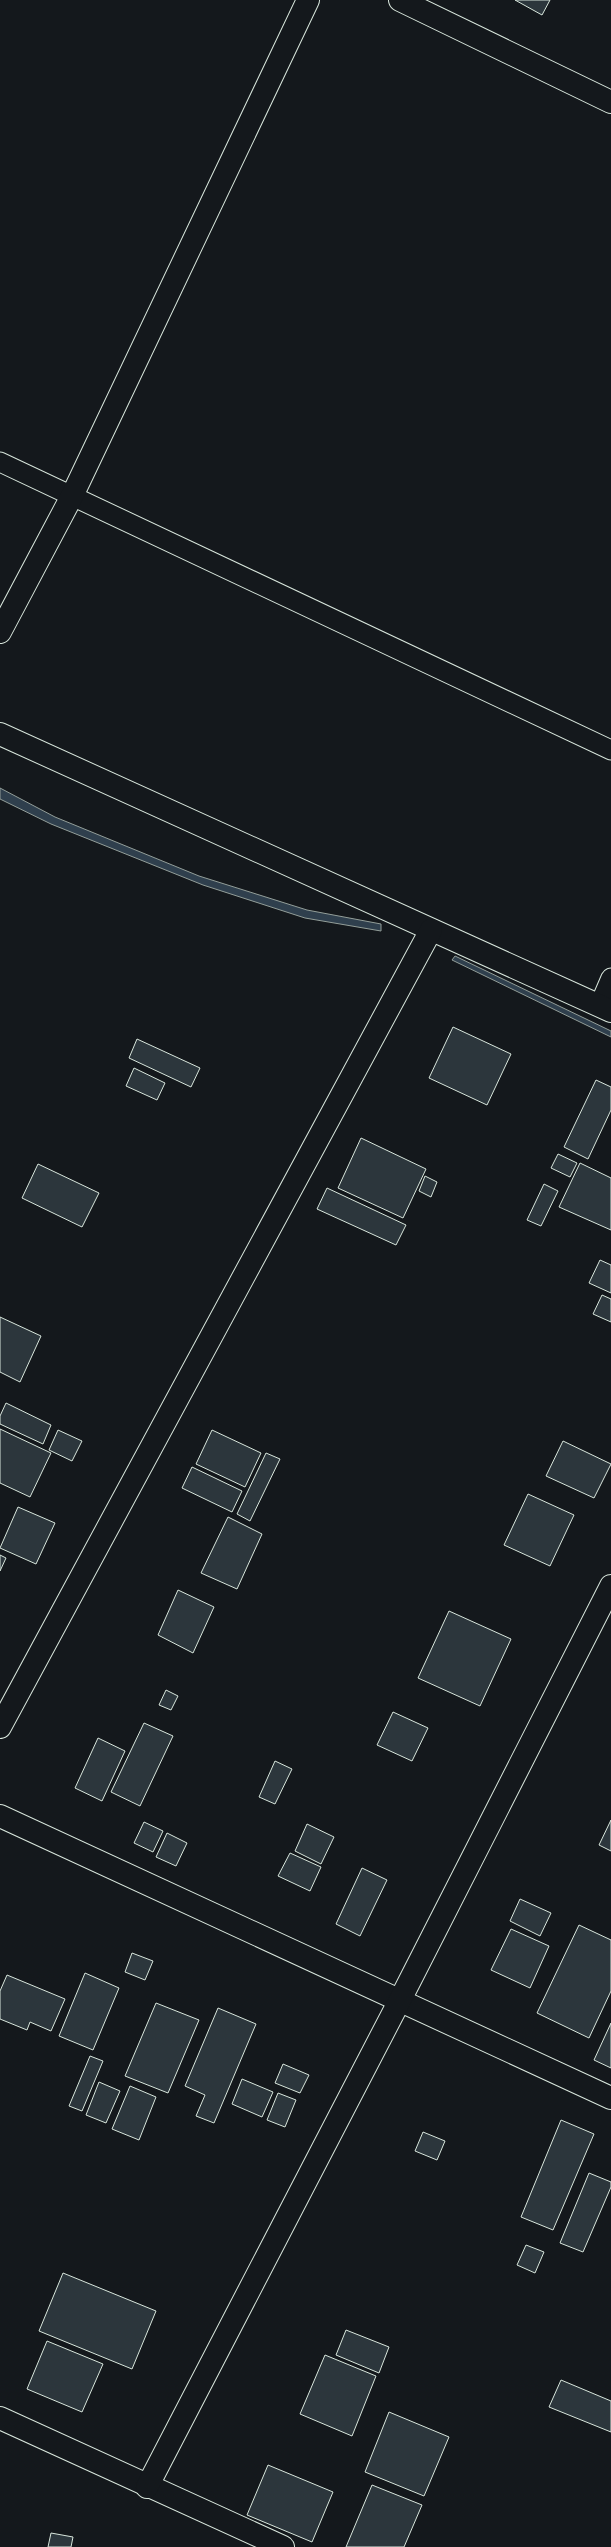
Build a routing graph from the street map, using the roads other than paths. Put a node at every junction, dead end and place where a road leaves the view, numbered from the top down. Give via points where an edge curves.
1 (308, 0) edge
2 (400, 0) edge
3 (611, 102) edge
4 (0, 462) edge
5 (72, 496) junction
6 (0, 632) edge
7 (0, 734) edge
8 (611, 750) edge
9 (430, 930) junction
10 (611, 978) edge
11 (605, 1009) edge
12 (611, 1586) edge
13 (0, 1727) edge
14 (0, 1816) edge
15 (400, 2000) junction
16 (611, 2098) edge
17 (0, 2418) edge
18 (147, 2487) junction
19 (283, 2547) edge

1 - 5 street
2 - 3 street
4 - 5 lane
5 - 6 street
5 - 8 lane
7 - 9 street
9 - 11 street
9 - 13 street
10 - 11 lane
12 - 15 street
14 - 15 street
15 - 16 street
15 - 18 street
17 - 18 street
18 - 19 street

